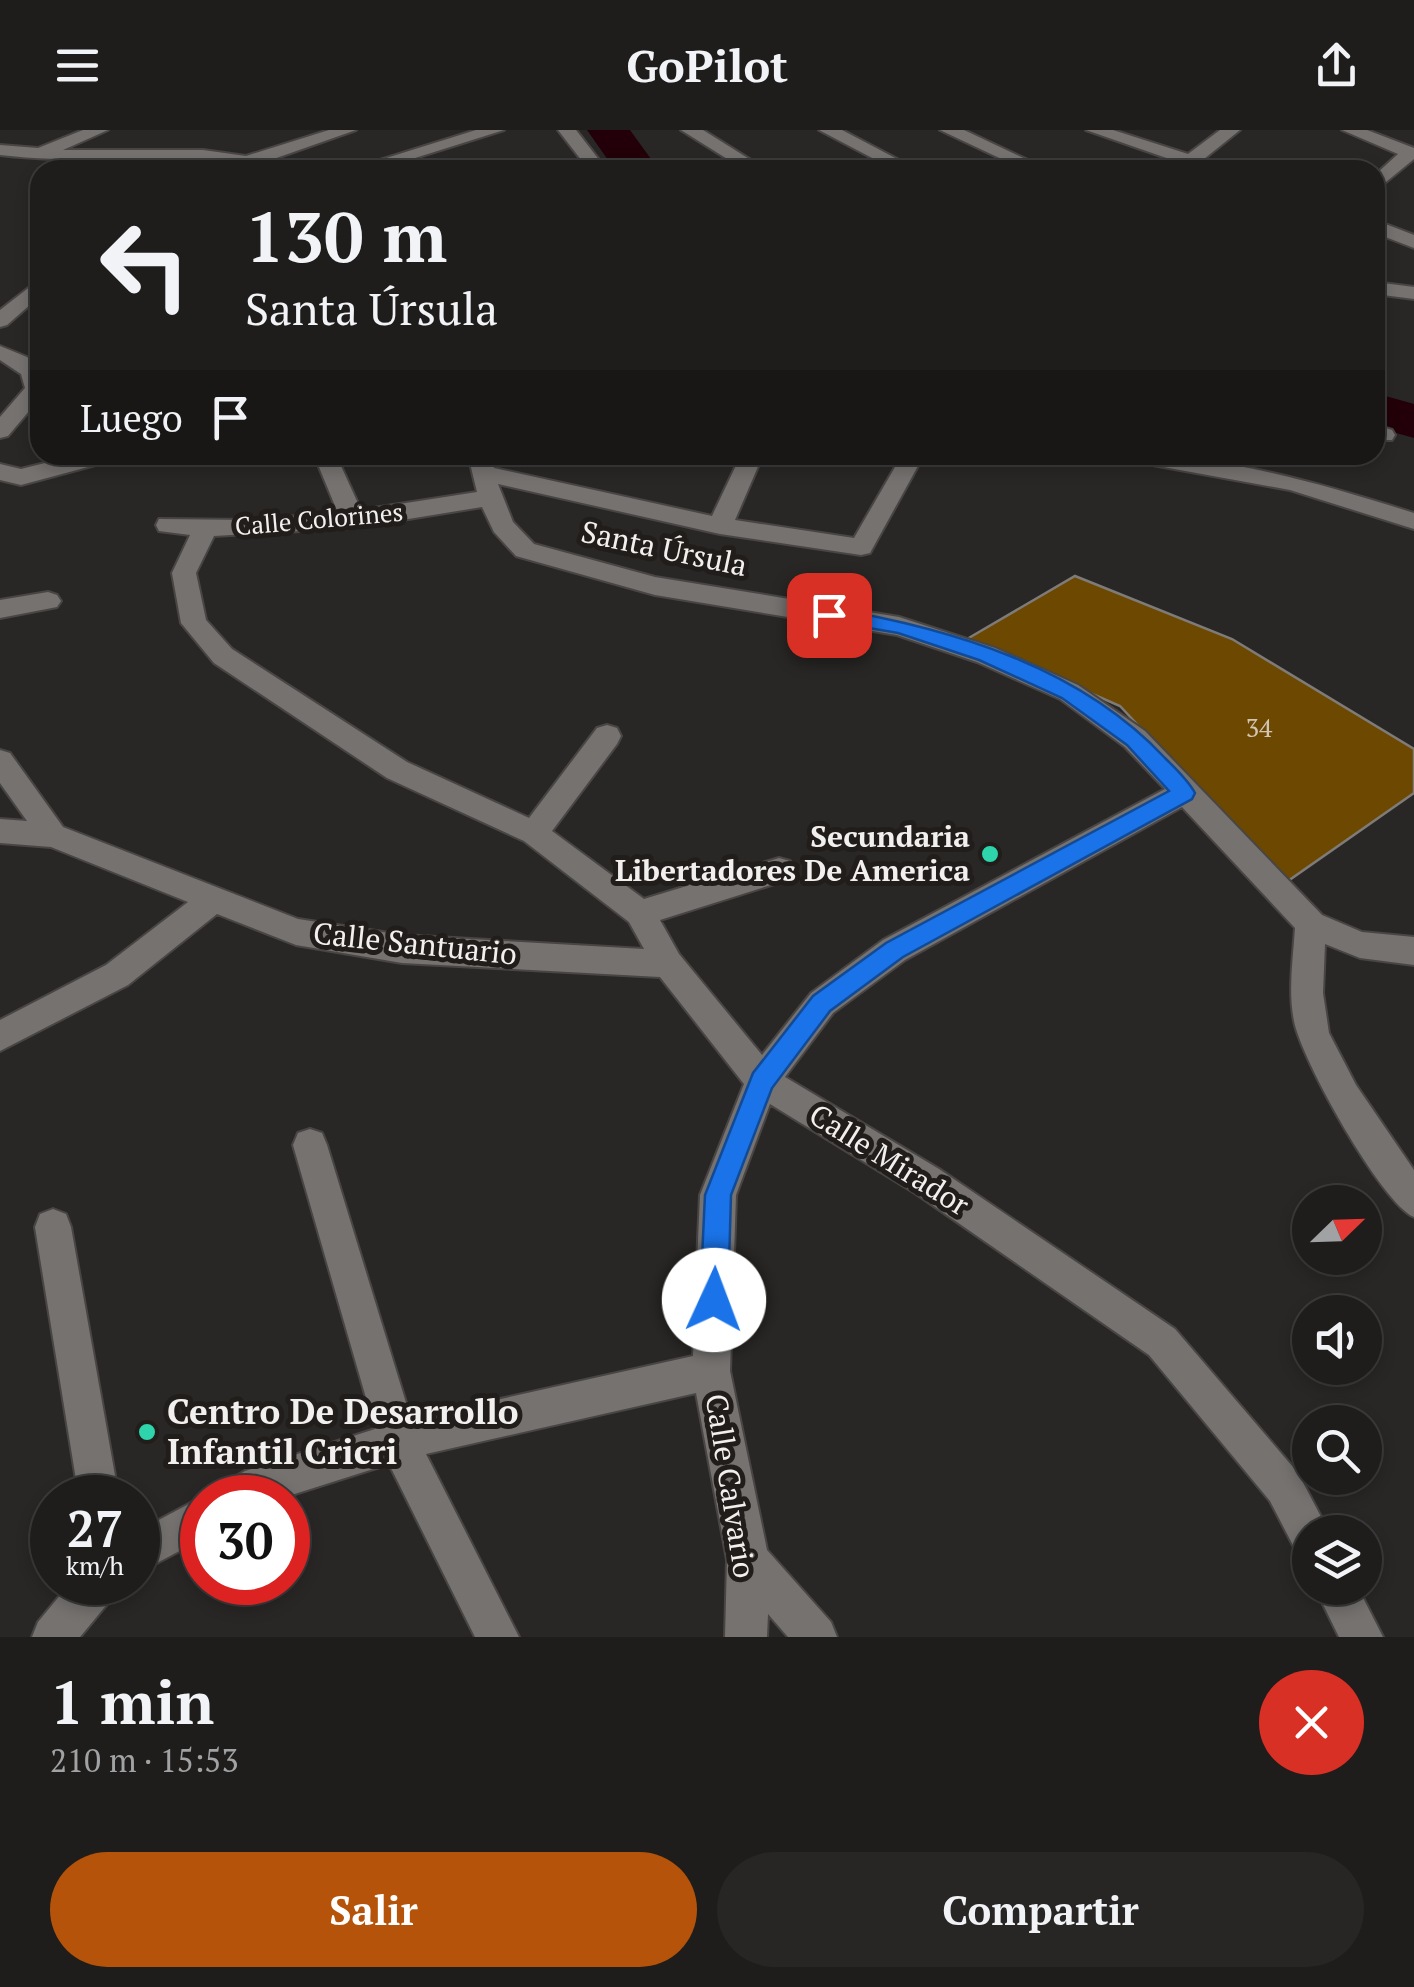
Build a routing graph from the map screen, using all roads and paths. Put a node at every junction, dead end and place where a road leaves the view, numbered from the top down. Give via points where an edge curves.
1 (99, 130) edge
2 (347, 130) edge
3 (495, 130) edge
4 (567, 130) edge
5 (690, 130) edge
6 (828, 130) edge
7 (949, 130) edge
8 (1095, 130) edge
9 (1230, 130) edge
10 (1352, 130) edge
11 (0, 150) edge
12 (37, 154) junction
13 (1412, 154) edge
14 (63, 160) edge
15 (253, 160) edge
16 (398, 160) edge
17 (590, 160) edge
18 (741, 160) edge
19 (888, 160) edge
20 (1017, 160) edge
21 (1191, 160) joint
22 (1385, 177) edge
23 (1385, 230) edge
24 (1414, 242) edge
25 (1385, 290) edge
26 (30, 294) edge
27 (1414, 294) edge
28 (0, 321) edge
29 (0, 352) edge
30 (30, 371) edge
31 (30, 395) edge
32 (0, 431) edge
33 (67, 465) edge
34 (329, 465) edge
35 (747, 465) edge
36 (907, 465) edge
37 (1190, 465) edge
38 (0, 472) edge
39 (485, 476) edge
40 (353, 520) junction
41 (1414, 521) edge
42 (168, 525) dead end
43 (262, 525) dead end
44 (720, 526) junction
45 (205, 529) junction
46 (48, 602) dead end
47 (0, 609) edge
48 (607, 736) dead end
49 (0, 761) edge
50 (1184, 793) junction
51 (0, 831) edge
52 (534, 832) junction
53 (53, 834) junction
54 (780, 870) dead end
55 (214, 899) junction
56 (640, 913) junction
57 (1311, 924) junction
58 (1414, 951) edge
59 (668, 964) junction
60 (0, 1036) edge
61 (762, 1081) junction
62 (310, 1145) dead end
63 (1414, 1200) edge
64 (53, 1226) dead end
65 (711, 1371) junction
66 (398, 1442) junction
67 (95, 1475) edge
68 (291, 1475) edge
69 (1299, 1515) edge
70 (748, 1560) junction
71 (79, 1605) edge
72 (1345, 1605) edge
73 (53, 1637) edge
74 (498, 1637) edge
75 (746, 1637) edge
76 (816, 1637) edge
77 (1362, 1637) edge

1 - 12 street
2 - 15 street
3 - 16 street
4 - 17 street
5 - 18 street
6 - 19 street
7 - 20 street
8 - 21 street
9 - 21 street
10 - 13 street
11 - 12 street
12 - 14 street
13 - 22 street
23 - 24 street
25 - 27 street
26 - 28 street
29 - 30 street
31 - 32 street
33 - 38 street via 21,477
34 - 40 street
35 - 44 street
36 - 44 street via 861,546
37 - 41 street via 1293,484
39 - 40 street, Calle Colorines
39 - 44 street
39 - 50 street, Santa Úrsula via 502,526 526,550 655,586 899,626 986,654 1069,692 1135,739
40 - 45 street, Calle Colorines
42 - 45 street
43 - 45 street, Calle Colorines
45 - 52 street, Calle Mirador via 184,573 194,623 223,656 397,770
46 - 47 street
48 - 52 street
49 - 53 street
50 - 57 street, Santa Úrsula
50 - 61 street, Calle Calvario via 894,950 822,1003
51 - 53 street, Calle Santuario
52 - 56 street, Calle Mirador
53 - 55 street, Calle Santuario
54 - 56 street
55 - 59 street, Calle Santuario via 296,932 402,950
55 - 60 street via 117,974
56 - 59 street, Calle Mirador
57 - 58 street via 1360,945
57 - 63 street via 1312,1032
59 - 61 street, Calle Mirador
61 - 65 street, Calle Calvario via 718,1195
61 - 69 street, Calle Mirador via 927,1181 1162,1342 1284,1487
62 - 66 street
64 - 67 street
65 - 66 street
65 - 70 street, Calle Calvario
66 - 68 street
66 - 74 street
70 - 75 street, Calle Calvario
70 - 76 street
71 - 73 street
72 - 77 street

